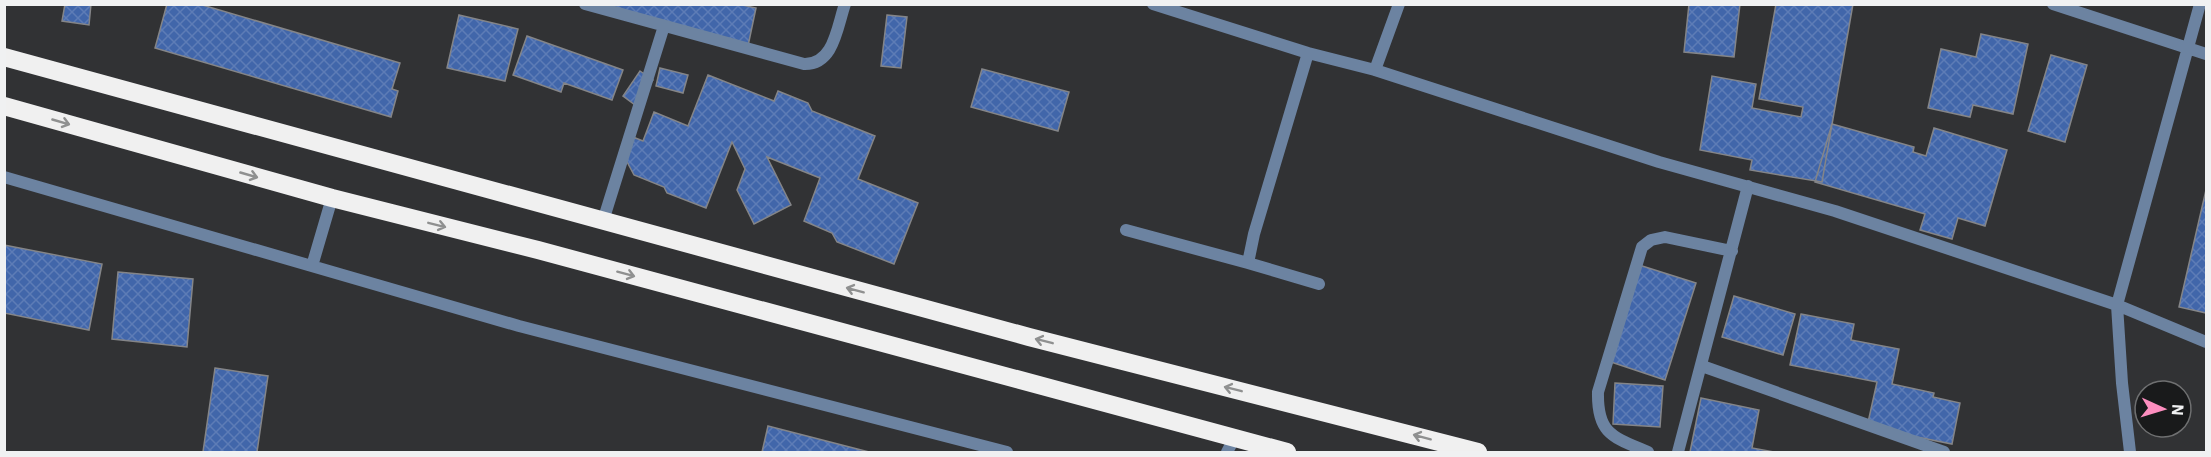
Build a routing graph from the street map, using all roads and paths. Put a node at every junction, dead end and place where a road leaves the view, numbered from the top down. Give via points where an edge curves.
1 (585, 4) edge
2 (845, 4) edge
3 (1153, 4) edge
4 (1399, 4) edge
5 (2053, 4) edge
6 (2200, 4) edge
7 (664, 26) junction
8 (2188, 47) junction
9 (1308, 53) junction
10 (2206, 54) edge
11 (4, 57) edge
12 (1375, 70) junction
13 (4, 106) edge
14 (4, 177) edge
15 (1748, 186) junction
16 (332, 198) junction
17 (603, 221) junction
18 (1126, 230) dead end
19 (1732, 251) junction
20 (1248, 263) junction
21 (312, 266) junction
22 (1319, 284) dead end
23 (2117, 305) junction
24 (2206, 342) edge
25 (1702, 366) junction
26 (1231, 446) edge
27 (1007, 453) edge
28 (1287, 453) edge
29 (1478, 453) edge
30 (1648, 453) edge
31 (1678, 453) edge
32 (1944, 453) edge
33 (2130, 453) edge

1 - 7 street
2 - 7 street via 829,52 814,64
3 - 9 street
4 - 12 street
5 - 8 street
6 - 8 street
7 - 17 street
8 - 10 street
8 - 23 street
9 - 12 street
9 - 20 street
11 - 17 highway
12 - 15 street via 1659,162
13 -> 16 highway
14 - 21 street
15 - 19 street
15 - 23 street
16 - 21 street
16 -> 26 highway via 550,254
29 -> 17 highway
18 - 20 street
19 - 25 street
19 - 30 street via 1665,237 1642,247 1598,392 1598,410 1609,432
20 - 22 street
21 - 27 street via 519,327
23 - 24 street
23 - 33 street
25 - 31 street
25 - 32 street
26 - 28 highway

